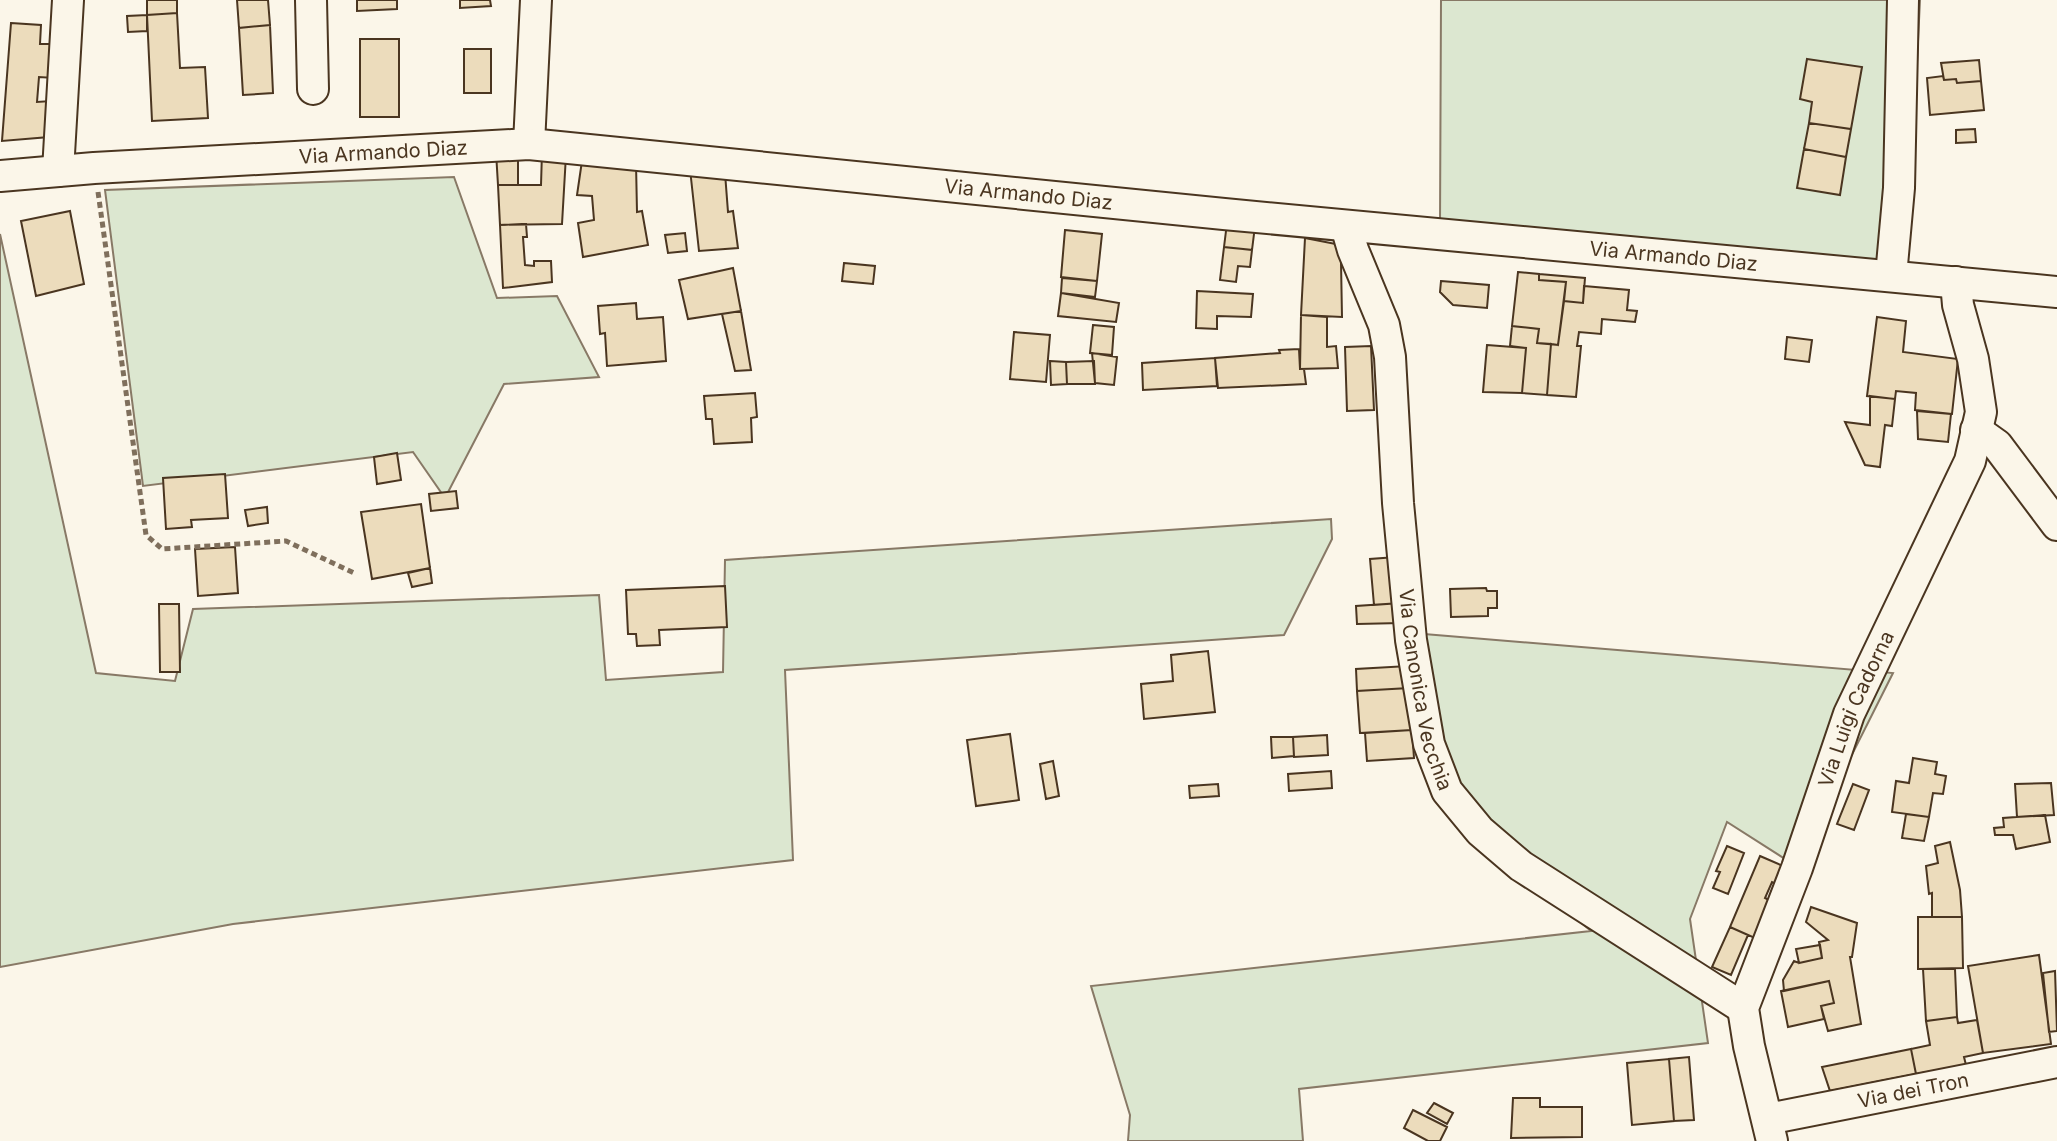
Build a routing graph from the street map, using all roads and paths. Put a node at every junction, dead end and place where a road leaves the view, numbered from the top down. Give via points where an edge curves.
1 (68, 0) edge
2 (311, 0) edge
3 (536, 0) edge
4 (1903, 0) edge
5 (313, 89) dead end
6 (529, 144) junction
7 (94, 168) junction
8 (58, 171) junction
9 (0, 176) edge
10 (1346, 226) junction
11 (1891, 276) junction
12 (1956, 282) junction
13 (2057, 292) edge
14 (1976, 430) junction
15 (2057, 525) edge
16 (354, 573) dead end
17 (1743, 1008) junction
18 (2057, 1062) edge
19 (1764, 1133) edge

1 - 8 street
2 - 5 street
3 - 6 street
4 - 11 street via 1899,188
6 - 7 street, Via Armando Diaz
6 - 10 street, Via Armando Diaz
7 - 8 street, Via Armando Diaz
7 - 16 path via 146,535 162,549 286,541
8 - 9 street, Via Armando Diaz
10 - 11 street, Via Armando Diaz
10 - 17 street, Via Canonica Vecchia via 1384,325 1390,357 1411,640 1429,744 1447,791 1480,831 1521,866
11 - 12 street, Via Armando Diaz
12 - 13 street, Via Armando Diaz
12 - 14 street, Via Luigi Cadorna via 1981,412
14 - 15 street via 1997,445
14 - 17 street, Via Luigi Cadorna via 1970,461 1849,714
17 - 19 street
18 - 19 street, Via dei Tron

